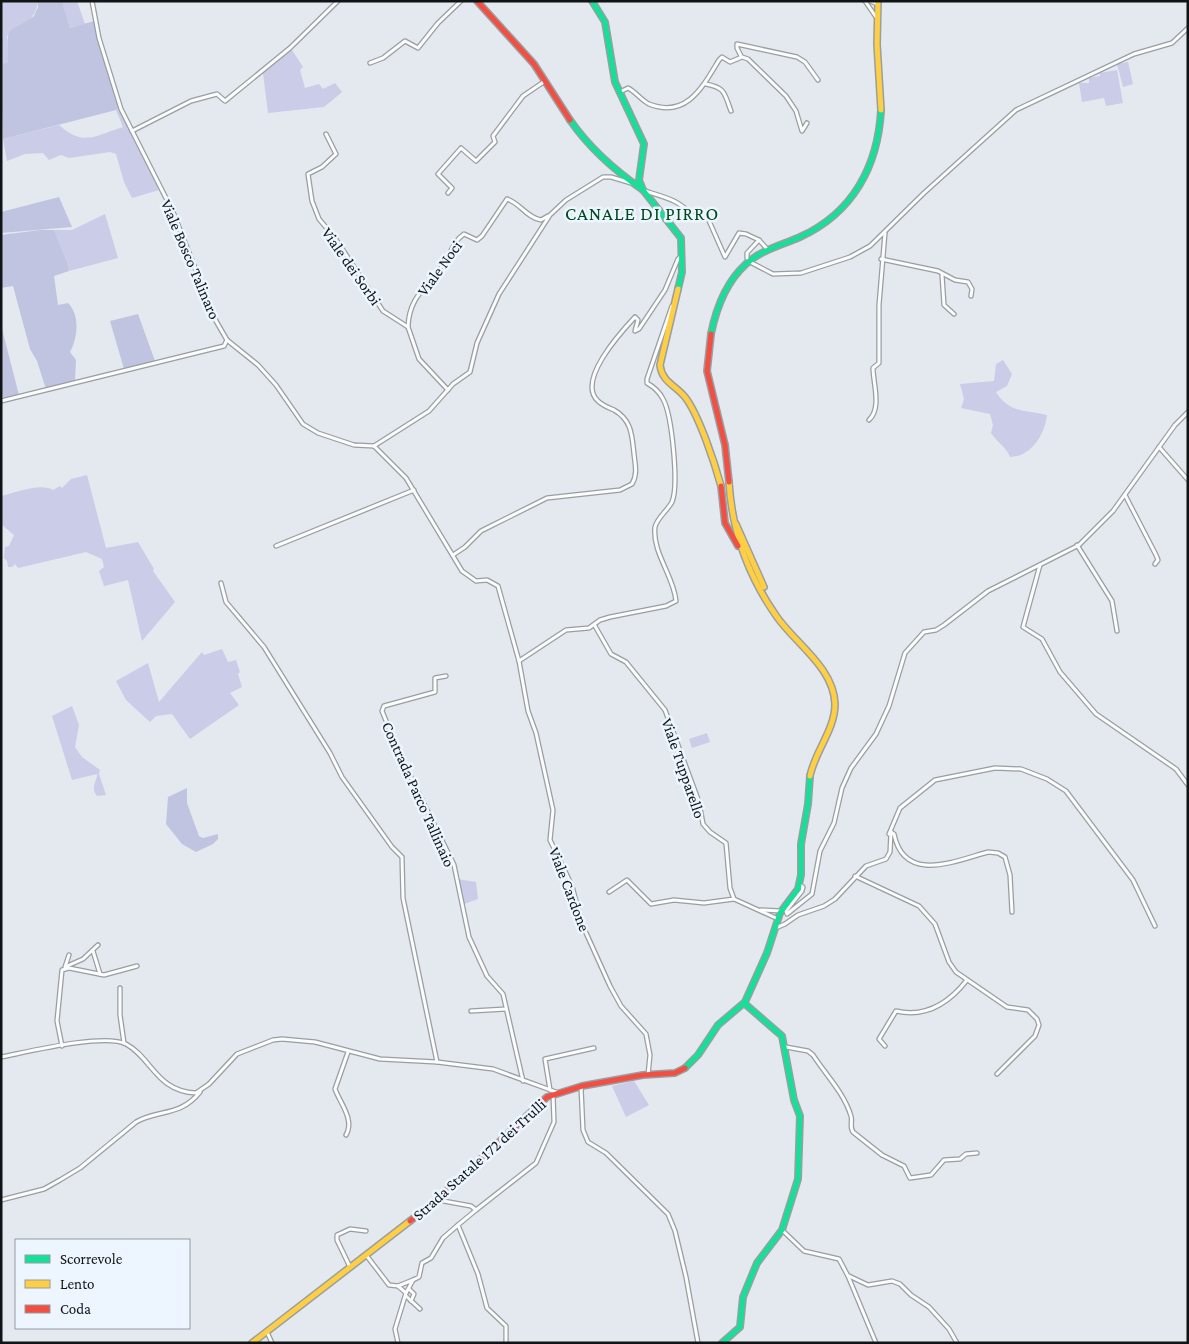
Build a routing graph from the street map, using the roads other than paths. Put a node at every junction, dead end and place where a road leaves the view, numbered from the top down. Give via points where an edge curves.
1 (92, 1) edge
2 (338, 1) edge
3 (461, 1) edge
4 (477, 1) edge
5 (865, 1) edge
6 (870, 1) edge
7 (594, 2) edge
8 (878, 3) edge
9 (876, 17) junction
10 (1188, 28) edge
11 (742, 57) junction
12 (370, 63) dead end
13 (818, 80) dead end
14 (545, 81) junction
15 (706, 84) junction
16 (619, 93) junction
17 (731, 111) dead end
18 (807, 123) dead end
19 (132, 131) junction
20 (326, 134) dead end
21 (631, 183) junction
22 (643, 190) junction
23 (448, 194) dead end
24 (550, 215) junction
25 (885, 233) junction
26 (759, 240) junction
27 (768, 250) junction
28 (682, 255) junction
29 (747, 258) dead end
30 (881, 259) junction
31 (752, 263) dead end
32 (942, 274) junction
33 (971, 296) dead end
34 (675, 303) junction
35 (954, 314) dead end
36 (408, 327) junction
37 (227, 340) junction
38 (448, 390) junction
39 (1, 401) edge
40 (1188, 412) edge
41 (869, 420) dead end
42 (374, 446) junction
43 (1159, 447) junction
44 (1188, 480) edge
45 (414, 490) junction
46 (1125, 495) junction
47 (732, 525) junction
48 (1077, 545) junction
49 (276, 546) dead end
50 (453, 555) junction
51 (1155, 564) dead end
52 (1040, 565) junction
53 (221, 583) dead end
54 (780, 622) junction
55 (595, 626) junction
56 (1117, 631) dead end
57 (519, 661) junction
58 (446, 676) dead end
59 (1188, 785) edge
60 (889, 834) junction
61 (856, 876) junction
62 (800, 884) junction
63 (609, 892) dead end
64 (734, 898) junction
65 (757, 910) junction
66 (780, 911) junction
67 (1012, 912) dead end
68 (778, 918) junction
69 (1155, 926) dead end
70 (777, 927) junction
71 (98, 945) dead end
72 (93, 951) junction
73 (69, 955) dead end
74 (137, 966) dead end
75 (65, 968) junction
76 (100, 974) junction
77 (967, 980) junction
78 (120, 988) dead end
79 (744, 1002) junction
80 (506, 1009) junction
81 (471, 1011) dead end
82 (124, 1044) junction
83 (62, 1046) junction
84 (885, 1046) dead end
85 (786, 1047) junction
86 (594, 1048) dead end
87 (348, 1052) junction
88 (1, 1057) edge
89 (437, 1062) junction
90 (997, 1074) dead end
91 (648, 1075) junction
92 (524, 1081) junction
93 (581, 1087) junction
94 (200, 1092) junction
95 (553, 1092) junction
96 (346, 1135) dead end
97 (977, 1153) dead end
98 (1, 1200) edge
99 (437, 1200) junction
100 (476, 1210) junction
101 (458, 1225) junction
102 (782, 1230) junction
103 (366, 1231) dead end
104 (366, 1255) junction
105 (350, 1268) junction
106 (848, 1276) junction
107 (413, 1280) junction
108 (398, 1286) junction
109 (409, 1289) junction
110 (406, 1294) junction
111 (411, 1301) junction
112 (420, 1309) dead end
113 (267, 1332) junction
114 (252, 1343) edge
115 (272, 1343) edge
116 (398, 1343) edge
117 (506, 1343) edge
118 (698, 1343) edge
119 (722, 1343) edge
120 (876, 1343) edge
121 (957, 1343) edge

1 - 19 street, Viale Bosco Talinaro via 117,99
2 - 19 street via 290,48 225,101 216,94 202,97
3 - 12 street via 418,48 405,41 383,58
4 - 14 main road via 534,64
5 - 9 street
6 - 8 street
7 - 16 main road via 605,22 612,73
8 - 9 main road
9 - 27 main road via 882,106 879,140 868,172 836,214 810,232
10 - 25 street via 1172,43 1126,58 1016,110
11 - 13 street via 737,44 797,57 805,62
11 - 15 street via 730,62 722,58 719,60
11 - 18 street via 786,96 796,111 802,131
14 - 21 main road via 581,136 609,166
14 - 23 street via 523,96 493,136 495,142 476,161 461,148 438,174 452,188
15 - 16 street via 694,98 668,108 644,101 628,88
15 - 17 street via 720,87
16 - 22 main road via 644,144 639,180
19 - 37 street, Viale Bosco Talinaro via 173,212 216,321
20 - 36 street, Viale dei Sorbi via 336,154 308,174 312,201 319,219 383,311
21 - 22 main road
21 - 24 street via 603,177 566,200
22 - 26 street via 687,207 695,218 706,214 725,257 739,233
22 - 28 main road via 681,238
24 - 36 street, Viale Noci via 536,219 507,199 482,236 477,240 464,234 450,249 446,260 422,288 408,314
24 - 38 street via 500,294 477,343 470,372
25 - 30 street
25 - 31 street via 860,252 801,273 773,274
26 - 27 street
26 - 29 street via 746,252
27 - 47 main road via 749,262 732,281 715,321 708,348 708,374 727,456
28 - 34 main road
28 - 50 street via 665,290 639,329 635,330 638,320 635,317 609,346 592,379 598,402 623,416 630,426 636,469 632,484 620,490 547,498 481,531
30 - 32 street
30 - 41 street via 879,363 873,368 876,406
32 - 33 street via 968,282 972,288
32 - 35 street via 944,305
34 - 47 main road via 660,365 661,374 685,398 705,437 721,485 724,519
34 - 55 street via 647,378 663,399 669,415 675,474 673,496 655,527 659,551 676,598 674,603 610,617 600,620
36 - 38 street via 419,359
37 - 39 street via 224,346
37 - 42 street, Viale Bosco Talinaro via 258,365 303,424 318,433 354,445
38 - 42 street via 429,411
40 - 43 street
42 - 45 street
43 - 44 street
43 - 46 street
45 - 49 street
45 - 50 street
46 - 48 street
46 - 51 street via 1158,560
47 - 54 main road via 742,551
47 - 54 main road via 737,525
48 - 52 street
48 - 56 street via 1112,601
50 - 57 street, Viale Cardone via 462,571 476,581 487,580 498,586
52 - 59 street via 1023,627 1042,639 1060,672 1096,714 1176,769
52 - 62 street via 988,591 936,630 924,632 905,653 889,706 876,734 851,768 842,788 834,824 820,851 812,894 787,914 802,891
53 - 89 street via 226,602 264,647 342,776 392,847 402,856 404,898
54 - 62 main road via 826,677 835,701 832,725 810,773 801,843
55 - 57 street via 566,630
55 - 64 street, Viale Tupparello via 611,654 626,662 665,710 704,824 726,843 730,888
57 - 91 street, Viale Cardone via 552,810 550,840 572,886 582,924 610,986 621,1006 646,1034 650,1055
58 - 80 street, Contrada Parco Tallinaio via 435,678 435,692 384,706 382,711 454,865 469,937 482,967 503,994
60 - 61 street via 890,852 886,859 866,866
60 - 67 street via 894,834 899,849 908,859 932,867 988,852 1005,857 1010,874
60 - 69 street via 900,808 935,780 995,768 1021,769 1066,791 1133,880
61 - 70 street via 835,899
61 - 77 street via 919,906 935,924 951,967
62 - 66 main road, Strada Statale 172 dei Trulli
63 - 64 street via 627,880 651,904 674,900 704,903
64 - 65 street
65 - 66 street
65 - 68 street
66 - 68 main road, Strada Statale 172 dei Trulli
68 - 70 main road, Strada Statale 172 dei Trulli
70 - 79 main road, Strada Statale 172 dei Trulli
71 - 72 street
72 - 75 street
72 - 76 street
73 - 75 street
74 - 76 street
75 - 76 street
75 - 83 street via 61,973 57,1002
77 - 84 street via 942,1005 911,1014 896,1011 878,1039
77 - 90 street via 1007,1007 1028,1010 1039,1025 1026,1048
78 - 82 street
79 - 85 main road via 782,1036
79 - 91 main road, Strada Statale 172 dei Trulli via 725,1017 688,1067 676,1073
80 - 81 street
80 - 92 street, Contrada Parco Tallinaio
82 - 83 street via 108,1041
82 - 94 street via 132,1048 166,1084 192,1093
83 - 88 street
85 - 97 street via 813,1055 836,1086 852,1117 850,1128 853,1132 882,1155 904,1166 910,1178 931,1175 944,1160
85 - 102 main road via 794,1100 800,1116 800,1148 798,1179
86 - 95 street via 545,1059
87 - 89 street via 380,1059
87 - 94 street via 297,1039 273,1040 237,1054
87 - 96 street via 334,1090 349,1121 350,1130
89 - 92 street via 493,1069
91 - 93 main road, Strada Statale 172 dei Trulli
92 - 95 street
93 - 95 main road, Strada Statale 172 dei Trulli
93 - 118 street via 583,1130 588,1142 606,1154 668,1214 686,1277
94 - 98 street via 172,1113 146,1116 136,1122 80,1168 44,1189
95 - 99 main road, Strada Statale 172 dei Trulli
95 - 100 street via 554,1122 536,1163
99 - 100 street via 471,1206
99 - 104 main road, Strada Statale 172 dei Trulli
100 - 101 street
101 - 107 street via 443,1238 431,1258 422,1263 419,1277
101 - 117 street via 478,1274 487,1308 506,1326
102 - 106 street via 804,1251 839,1260
102 - 119 main road via 757,1263 743,1297 740,1327
103 - 105 street via 350,1229 337,1235
104 - 105 main road, Strada Statale 172 dei Trulli
104 - 108 street via 389,1285
105 - 113 main road, Strada Statale 172 dei Trulli
106 - 120 street
106 - 121 street via 868,1286 892,1281 900,1284 930,1307
107 - 108 street
107 - 109 street
108 - 110 street
109 - 110 street
109 - 111 street via 414,1294
110 - 111 street
110 - 116 street via 395,1329
111 - 112 street
113 - 114 main road, Strada Statale 172 dei Trulli
113 - 115 street

